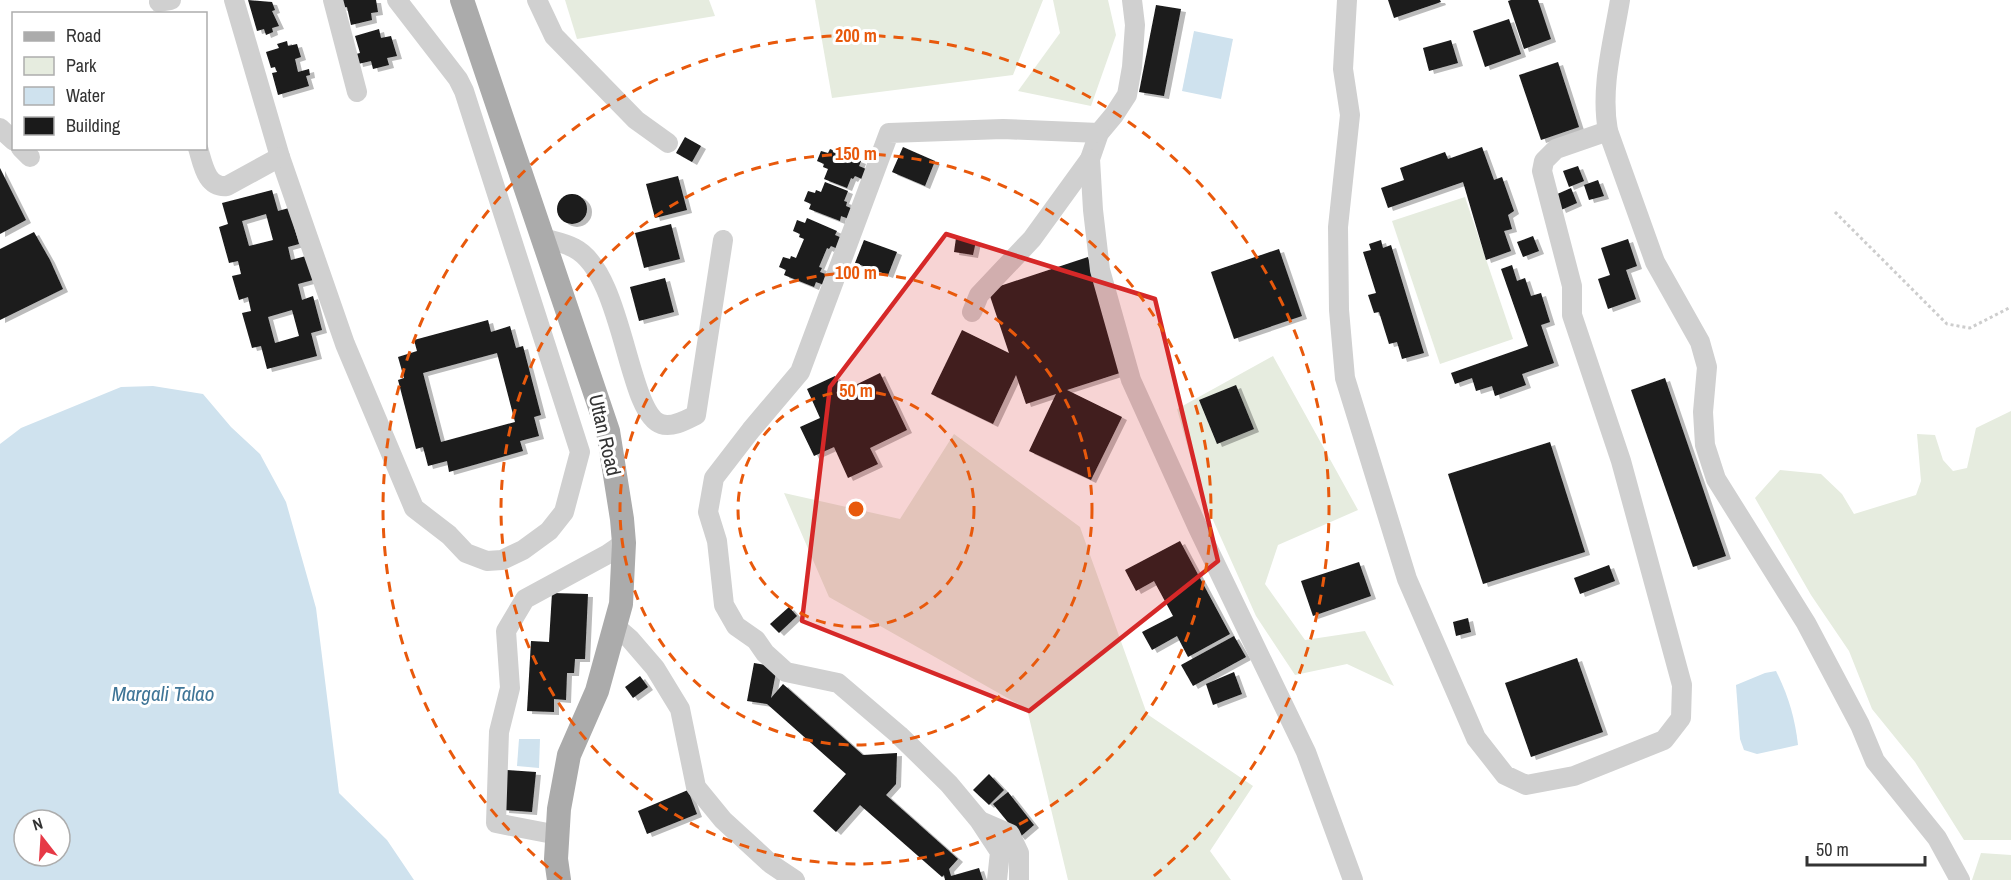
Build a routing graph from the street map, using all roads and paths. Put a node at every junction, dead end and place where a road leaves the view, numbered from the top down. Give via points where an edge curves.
1 (234, 0) edge
2 (333, 0) edge
3 (397, 0) edge
4 (462, 0) edge
5 (537, 0) edge
6 (1132, 0) edge
7 (1347, 0) edge
8 (1620, 0) edge
9 (485, 68) junction
10 (458, 79) junction
11 (357, 92) dead end
12 (0, 128) edge
13 (1608, 131) junction
14 (1099, 133) junction
15 (12, 139) edge
16 (668, 143) dead end
17 (199, 150) edge
18 (280, 157) junction
19 (1090, 159) junction
20 (1835, 212) dead end
21 (543, 238) junction
22 (723, 240) dead end
23 (2011, 307) edge
24 (972, 312) dead end
25 (624, 543) junction
26 (615, 627) junction
27 (979, 820) junction
28 (558, 835) junction
29 (559, 880) edge
30 (795, 880) edge
31 (997, 880) edge
32 (1019, 880) edge
33 (1353, 880) edge
34 (1960, 880) edge

1 - 18 street
2 - 11 street
3 - 10 street
4 - 9 main road, Uttan Road
5 - 16 street via 554,36 636,120
6 - 14 street via 1135,25 1127,94
7 - 13 street via 1343,69 1350,115 1338,227 1345,378 1407,579 1476,738 1505,775 1526,785 1574,776 1664,740 1681,718 1682,685 1621,461 1572,315 1572,286 1542,171 1544,161 1556,149
8 - 13 street via 1604,110
9 - 10 street
9 - 21 main road, Uttan Road
10 - 18 street via 580,452 564,512 549,531 502,560 487,561 466,552 414,508 345,344
12 - 15 street
13 - 34 street via 1655,262 1700,342 1707,367 1705,445 1716,479 1806,623 1875,761 1937,838
14 - 19 street
14 - 27 street via 1003,129 889,133 800,372 714,478 708,512 717,541 724,605 736,626 756,640 786,672 838,683 907,743
17 - 18 street via 207,175 220,186 227,186
19 - 24 street via 1032,239 979,295
19 - 33 street via 1100,270 1131,380 1306,752
20 - 23 path via 1947,324 1970,328
21 - 22 street via 575,248 590,261 610,297 639,393 649,415 661,424 675,424 696,415
21 - 25 main road, Uttan Road via 608,431
25 - 26 main road, Uttan Road via 621,604
25 - 28 street via 525,599 506,631 510,688 499,732 496,823
26 - 28 main road, Uttan Road via 597,691 569,755
26 - 30 street via 655,668 680,709 696,787 723,820 771,864
27 - 31 street via 1000,852
27 - 32 street via 1010,834 1020,853
28 - 29 main road, Uttan Road

